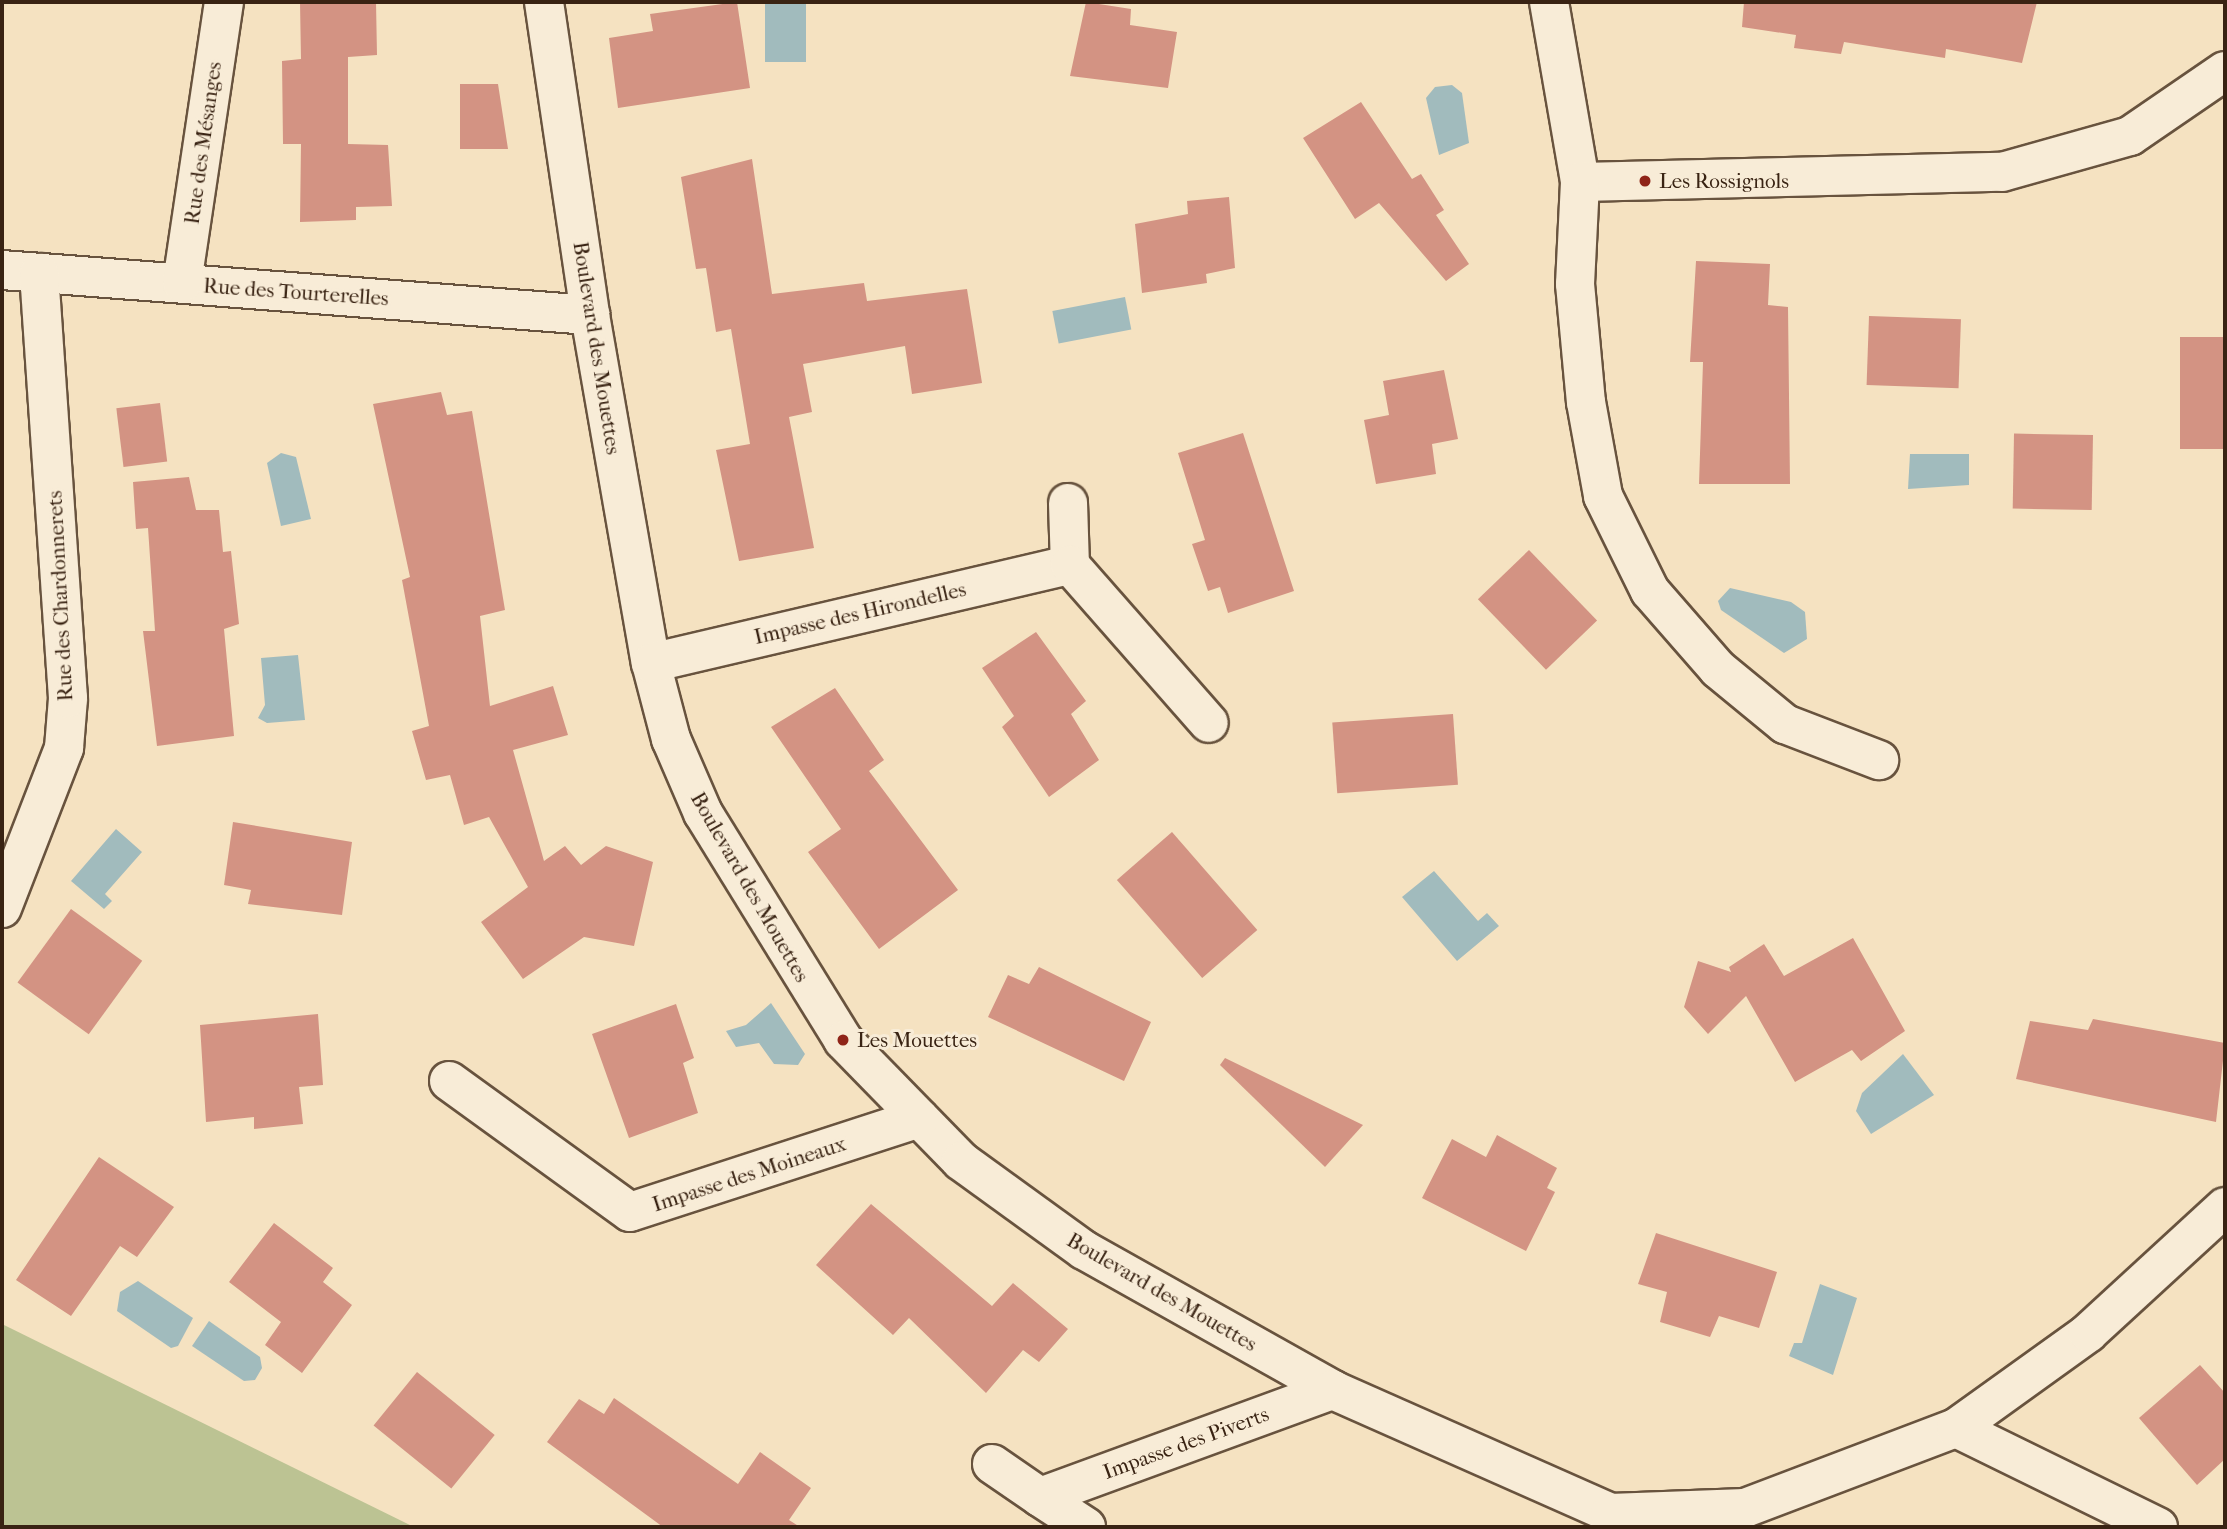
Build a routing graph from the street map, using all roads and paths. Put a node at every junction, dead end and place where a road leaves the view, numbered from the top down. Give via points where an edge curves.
1 (224, 2) edge
2 (544, 2) edge
3 (1549, 2) edge
4 (2225, 71) edge
5 (1580, 182) junction
6 (2, 270) edge
7 (39, 272) junction
8 (182, 283) junction
9 (590, 315) junction
10 (1068, 502) dead end
11 (1070, 565) junction
12 (651, 663) junction
13 (1209, 723) dead end
14 (1879, 760) dead end
15 (2, 908) edge
16 (449, 1081) dead end
17 (919, 1118) junction
18 (2225, 1207) edge
19 (1333, 1390) junction
20 (1956, 1428) junction
21 (992, 1464) dead end
22 (1040, 1497) junction
23 (1613, 1520) edge
24 (1086, 1527) edge
25 (2158, 1527) edge

1 - 8 street, Rue des Mésanges
2 - 9 street, Boulevard des Mouettes
3 - 5 street
4 - 5 street via 2130,136 2003,172
5 - 14 street via 1575,284 1586,402 1603,496 1650,591 1718,669 1785,724
6 - 7 street, Rue des Tourterelles
7 - 8 street, Rue des Tourterelles
7 - 15 street, Rue des Chardonnerets via 68,698 64,748
8 - 9 street, Rue des Tourterelles
9 - 12 street, Boulevard des Mouettes
10 - 11 street
11 - 12 street, Impasse des Hirondelles
11 - 13 street
12 - 17 street, Boulevard des Mouettes via 671,739 703,813 821,1011
16 - 17 street, Impasse des Moineaux via 630,1212
17 - 19 street, Boulevard des Mouettes via 961,1161 1084,1251
18 - 20 street, Boulevard des Mouettes via 2088,1333
19 - 22 street, Impasse des Piverts
19 - 23 street, Boulevard des Mouettes
20 - 23 street, Boulevard des Mouettes via 1745,1508
20 - 25 street
21 - 22 street
22 - 24 street

